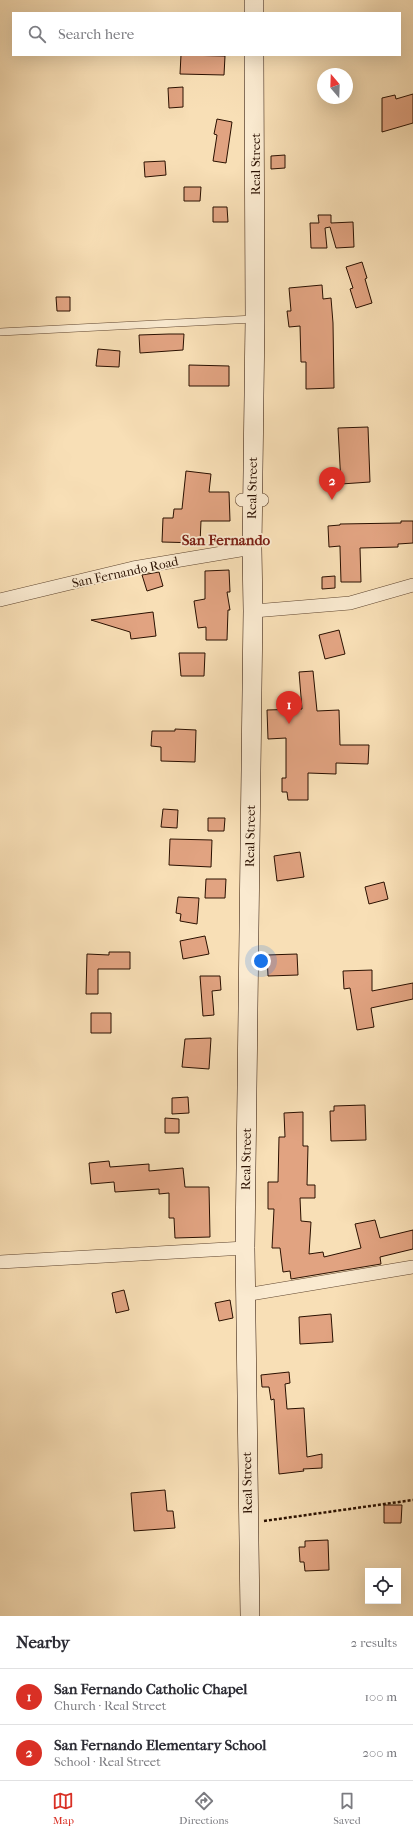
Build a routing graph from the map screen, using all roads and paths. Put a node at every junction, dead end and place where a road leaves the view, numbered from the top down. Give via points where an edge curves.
1 (254, 0) edge
2 (254, 12) edge
3 (254, 56) edge
4 (255, 319) junction
5 (0, 332) edge
6 (252, 548) junction
7 (413, 585) edge
8 (0, 600) edge
9 (253, 611) junction
10 (245, 1248) junction
11 (0, 1262) edge
12 (413, 1267) edge
13 (245, 1295) junction
14 (413, 1500) edge
15 (248, 1524) junction
16 (250, 1616) edge

1 - 2 main road
3 - 4 main road, Real Street
4 - 5 lane
4 - 6 main road, Real Street
6 - 8 street, San Fernando Road via 133,568
6 - 9 main road, Real Street
7 - 9 street via 350,603
9 - 10 main road, Real Street
10 - 11 street
10 - 13 main road, Real Street
12 - 13 street
13 - 15 main road, Real Street
14 - 15 path
15 - 16 main road, Real Street

